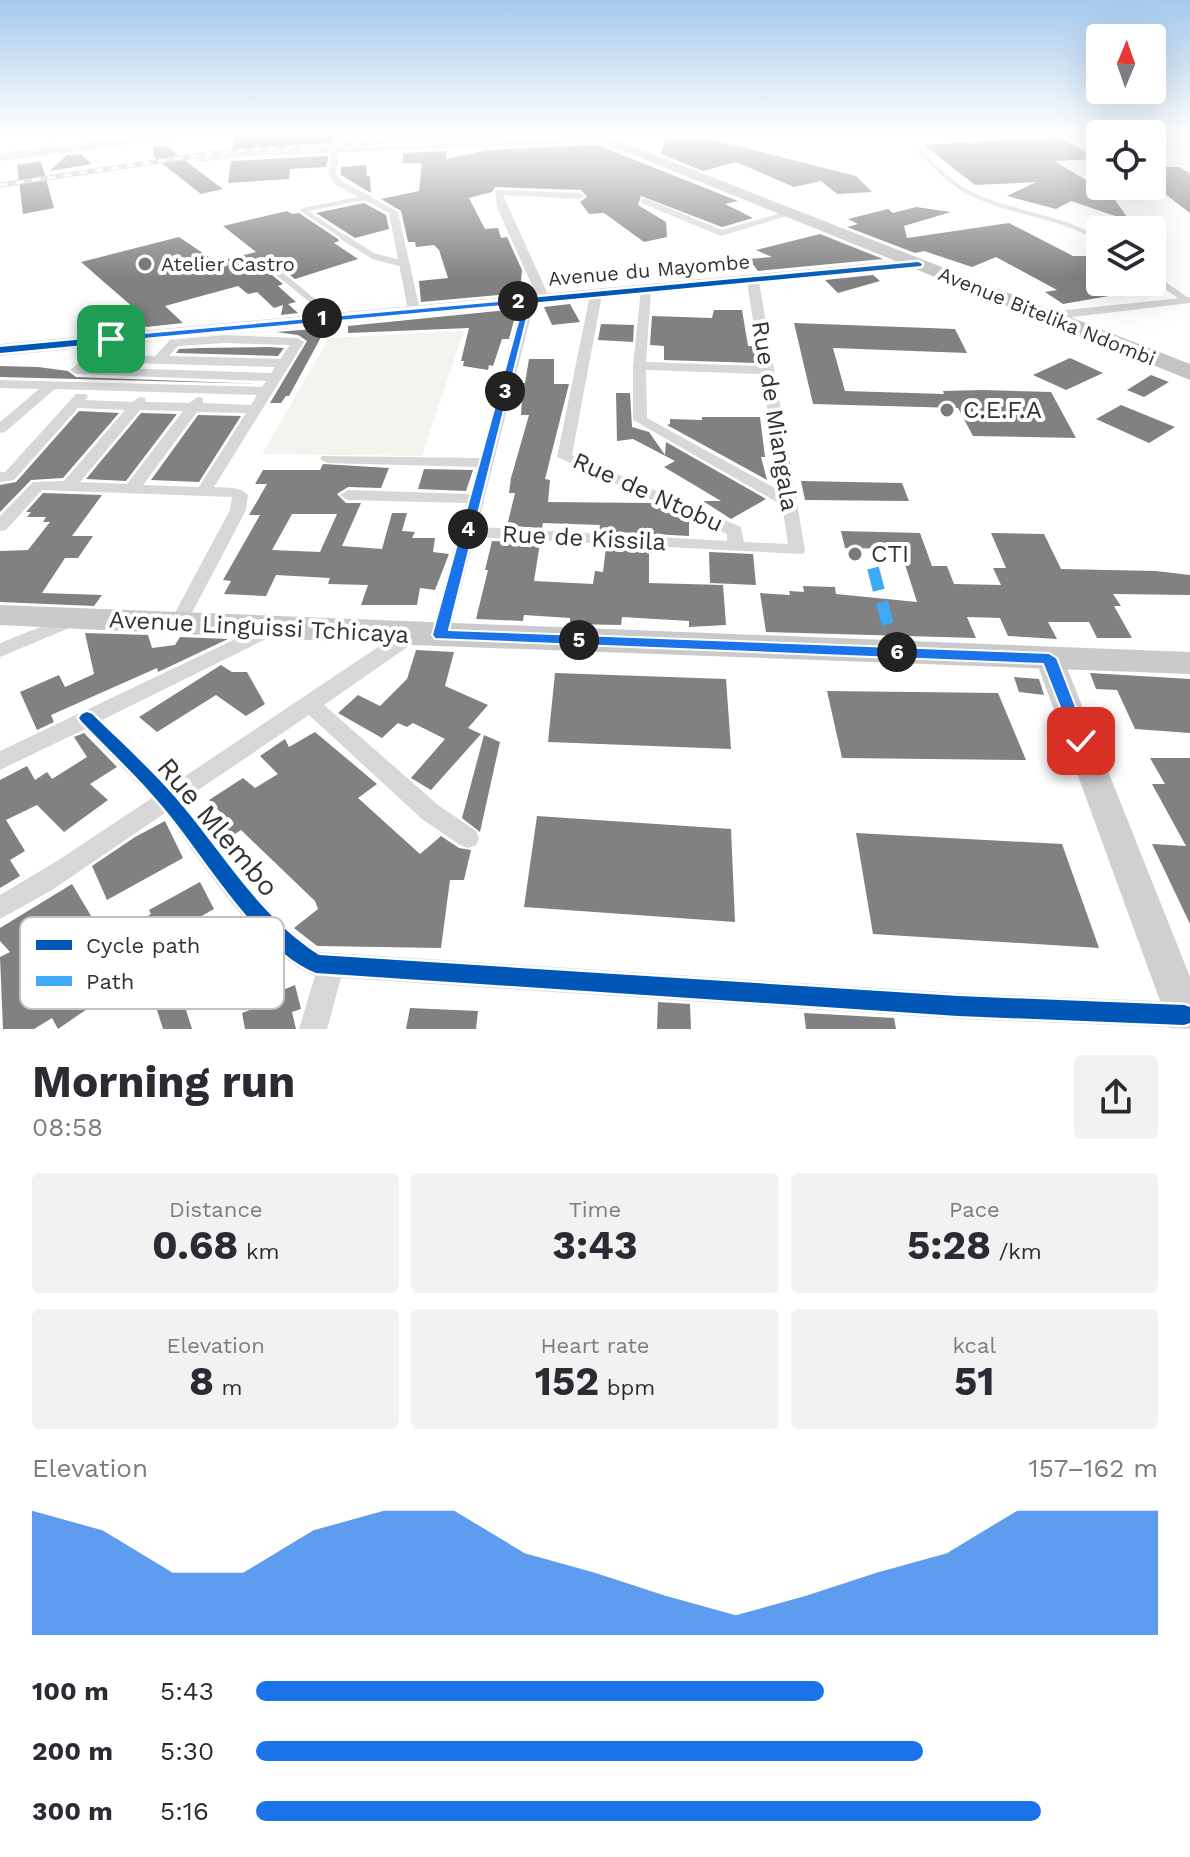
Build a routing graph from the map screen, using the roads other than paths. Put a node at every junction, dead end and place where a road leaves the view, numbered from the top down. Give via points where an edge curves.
1 (344, 183) edge
2 (712, 183) edge
3 (955, 183) edge
4 (579, 196) dead end
5 (370, 197) junction
6 (644, 201) dead end
7 (788, 214) junction
8 (1086, 233) edge
9 (404, 264) junction
10 (918, 264) junction
11 (277, 272) dead end
12 (753, 282) junction
13 (1166, 285) edge
14 (645, 291) junction
15 (596, 295) junction
16 (537, 300) junction
17 (1188, 300) edge
18 (414, 310) junction
19 (1048, 316) junction
20 (333, 317) junction
21 (0, 350) edge
22 (167, 359) junction
23 (228, 361) junction
24 (284, 363) junction
25 (639, 366) junction
26 (766, 370) junction
27 (1190, 373) edge
28 (162, 375) junction
29 (217, 376) junction
30 (275, 377) junction
31 (0, 384) edge
32 (52, 385) junction
33 (91, 387) junction
34 (150, 389) junction
35 (206, 391) junction
36 (265, 391) junction
37 (74, 404) junction
38 (135, 406) junction
39 (194, 407) junction
40 (255, 409) junction
41 (0, 429) edge
42 (327, 459) dead end
43 (486, 463) junction
44 (0, 477) edge
45 (69, 485) junction
46 (133, 487) junction
47 (204, 491) junction
48 (348, 495) dead end
49 (476, 499) junction
50 (790, 503) junction
51 (0, 526) edge
52 (468, 532) junction
53 (736, 546) junction
54 (797, 550) joint
55 (0, 615) edge
56 (74, 619) junction
57 (179, 622) junction
58 (272, 627) junction
59 (426, 635) junction
60 (0, 650) edge
61 (1049, 658) junction
62 (1190, 663) edge
63 (312, 706) junction
64 (87, 718) junction
65 (0, 761) edge
66 (167, 800) junction
67 (468, 838) dead end
68 (0, 908) edge
69 (263, 917) edge
70 (284, 941) edge
71 (331, 966) junction
72 (1187, 1022) edge
73 (313, 1029) edge

1 - 5 street
2 - 7 highway, Avenue Bitelika Ndombi
3 - 8 lane via 964,191 1050,216
4 - 16 street via 498,192
5 - 9 street via 393,212
5 - 9 lane via 303,210 373,256
6 - 7 street via 721,233
7 - 10 highway, Avenue Bitelika Ndombi
9 - 18 street
10 - 12 street, Avenue du Mayombe
10 - 19 highway, Avenue Bitelika Ndombi
11 - 20 lane
12 - 14 street, Avenue du Mayombe
12 - 26 street, Rue de Miangala
13 - 17 lane
14 - 15 street, Avenue du Mayombe
14 - 25 street
15 - 16 street, Avenue du Mayombe
15 - 53 street, Rue de Ntobu via 564,457 735,531
16 - 18 street, Avenue du Mayombe
16 - 43 street
17 - 19 street
18 - 20 street, Avenue du Mayombe
19 - 27 highway, Avenue Bitelika Ndombi
20 - 21 street, Avenue du Mayombe
22 - 23 street
22 - 24 street via 174,343 298,342
22 - 28 street
22 - 28 street via 89,358 76,370
23 - 24 street
23 - 29 street
24 - 30 street
25 - 26 street
25 - 50 street via 640,420
26 - 50 street, Rue de Miangala
28 - 29 street
28 - 34 street
29 - 30 street
29 - 35 street
30 - 36 street
31 - 32 street
32 - 33 street
32 - 41 street
33 - 34 street
33 - 37 street
34 - 35 street
34 - 38 street
35 - 36 street
35 - 39 street
36 - 40 street
37 - 38 street
37 - 44 street via 9,477
38 - 39 street
38 - 45 street
39 - 40 street
39 - 46 street
40 - 47 street
42 - 43 street
43 - 49 street
45 - 46 street
45 - 51 street via 38,485
46 - 47 street
47 - 57 street via 237,493 241,499
48 - 49 street
49 - 52 street
50 - 54 street, Rue de Miangala
52 - 53 street, Rue de Kissila
52 - 59 street
53 - 54 street, Rue de Kissila
55 - 56 main road, Avenue Linguissi Tchicaya
56 - 57 main road, Avenue Linguissi Tchicaya
56 - 60 street
57 - 58 main road, Avenue Linguissi Tchicaya
58 - 59 main road, Avenue Linguissi Tchicaya
58 - 64 street
59 - 61 main road, Avenue Linguissi Tchicaya
59 - 63 street
61 - 62 main road, Avenue Linguissi Tchicaya
61 - 72 street
63 - 66 street
63 - 67 street via 430,812
64 - 65 street
64 - 66 street, Rue Mlembo
66 - 68 street
66 - 69 street, Rue Mlembo
70 - 71 street, Rue Mlembo via 300,956
71 - 72 street, Rue Mlembo
71 - 73 street

